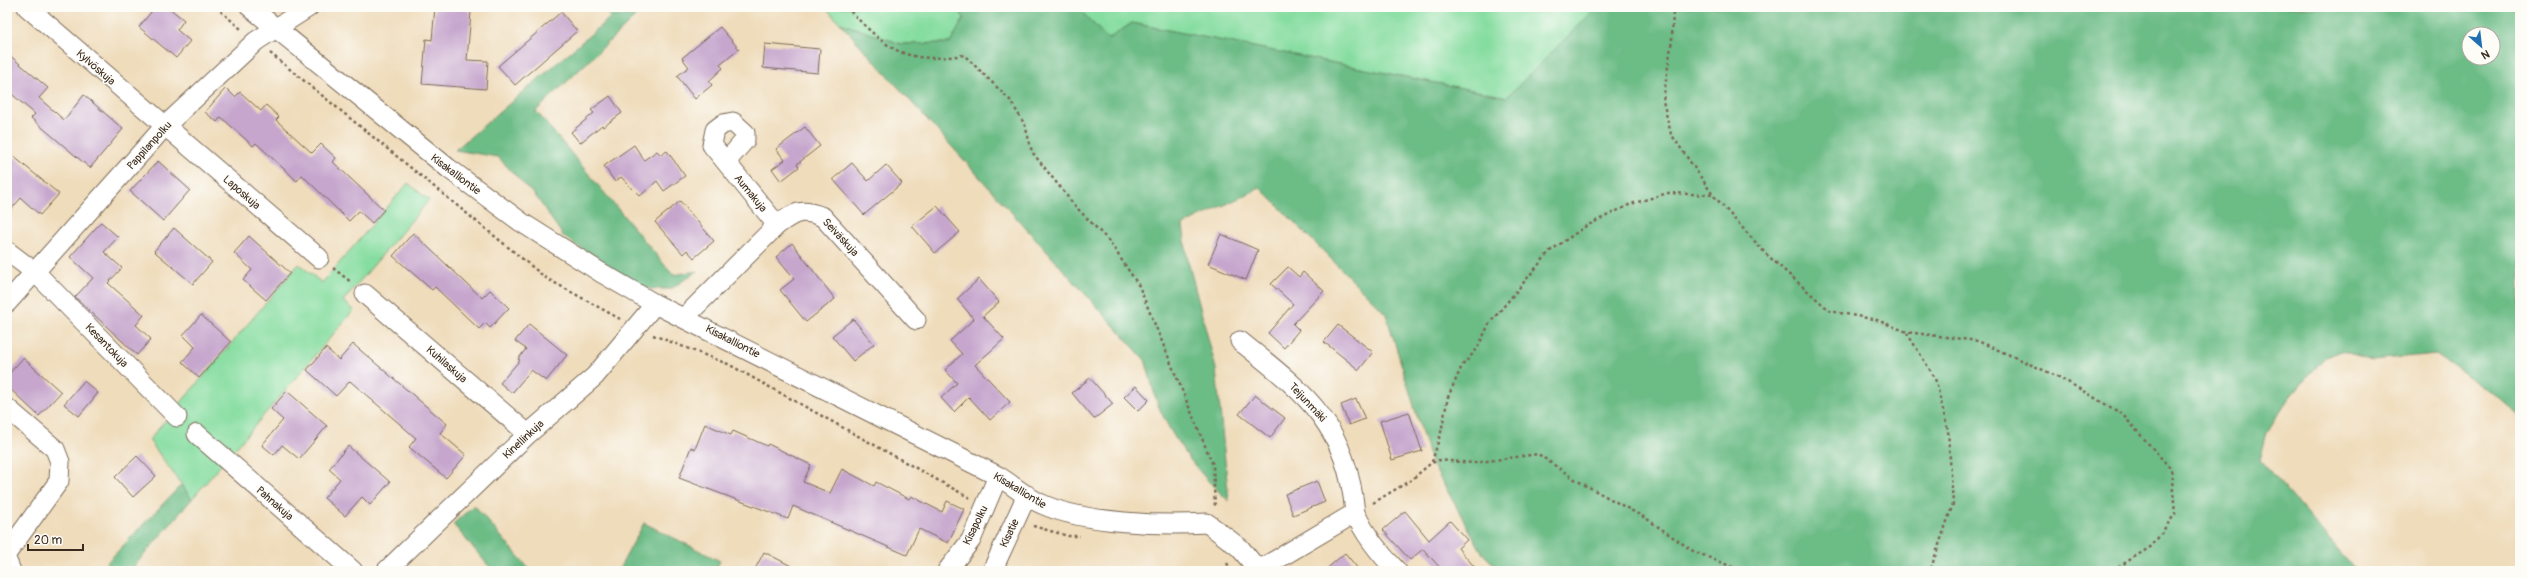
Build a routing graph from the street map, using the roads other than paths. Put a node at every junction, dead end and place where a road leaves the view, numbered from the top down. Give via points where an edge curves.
1 (27, 7) edge
2 (250, 7) edge
3 (309, 7) edge
4 (276, 29) junction
5 (165, 126) junction
6 (726, 162) dead end
7 (777, 225) junction
8 (7, 251) edge
9 (319, 258) road end
10 (36, 273) junction
11 (365, 294) road end
12 (7, 303) edge
13 (655, 304) junction
14 (685, 317) junction
15 (916, 320) dead end
16 (1240, 341) dead end
17 (7, 408) edge
18 (177, 417) dead end
19 (198, 434) dead end
20 (528, 434) junction
21 (998, 476) junction
22 (1027, 495) junction
23 (1355, 513) junction
24 (7, 553) edge
25 (7, 561) edge
26 (11, 571) edge
27 (354, 571) edge
28 (386, 571) edge
29 (947, 571) edge
30 (992, 571) edge
31 (1259, 571) edge
32 (1397, 571) edge

1 - 5 street, Kylvöskuja
2 - 4 street, Kisakalliontie
3 - 4 street, Pappilanpolku
4 - 5 street, Pappilanpolku via 256,41
4 - 13 street, Kisakalliontie via 448,168 521,222
5 - 9 street, Laposkuja
5 - 10 street, Pappilanpolku
6 - 7 street, Aumakuja
7 - 14 street, Seiväskuja
7 - 15 street, Seiväskuja via 793,213 810,212 823,217
8 - 10 street, Kesantokuja
10 - 12 street, Pappilanpolku
10 - 18 street, Kesantokuja
11 - 20 street, Kuhilaskuja
13 - 14 street, Kisakalliontie
13 - 20 street, Kinellinkuja via 595,376
14 - 21 street, Kisakalliontie
16 - 23 street, Teijunmäki via 1299,391 1326,420 1346,459
17 - 24 street via 55,448 60,462 59,481
19 - 27 street, Pahnakuja
20 - 28 street, Kinellinkuja
21 - 22 street, Kisakalliontie
21 - 29 street, Kisapolku via 971,540
22 - 30 street, Kisatie
22 - 31 street, Kisakalliontie via 1043,505 1071,515 1176,526 1207,523 1240,548
23 - 31 street
23 - 32 street, Teijunmäki via 1362,529 1379,553
25 - 26 street

